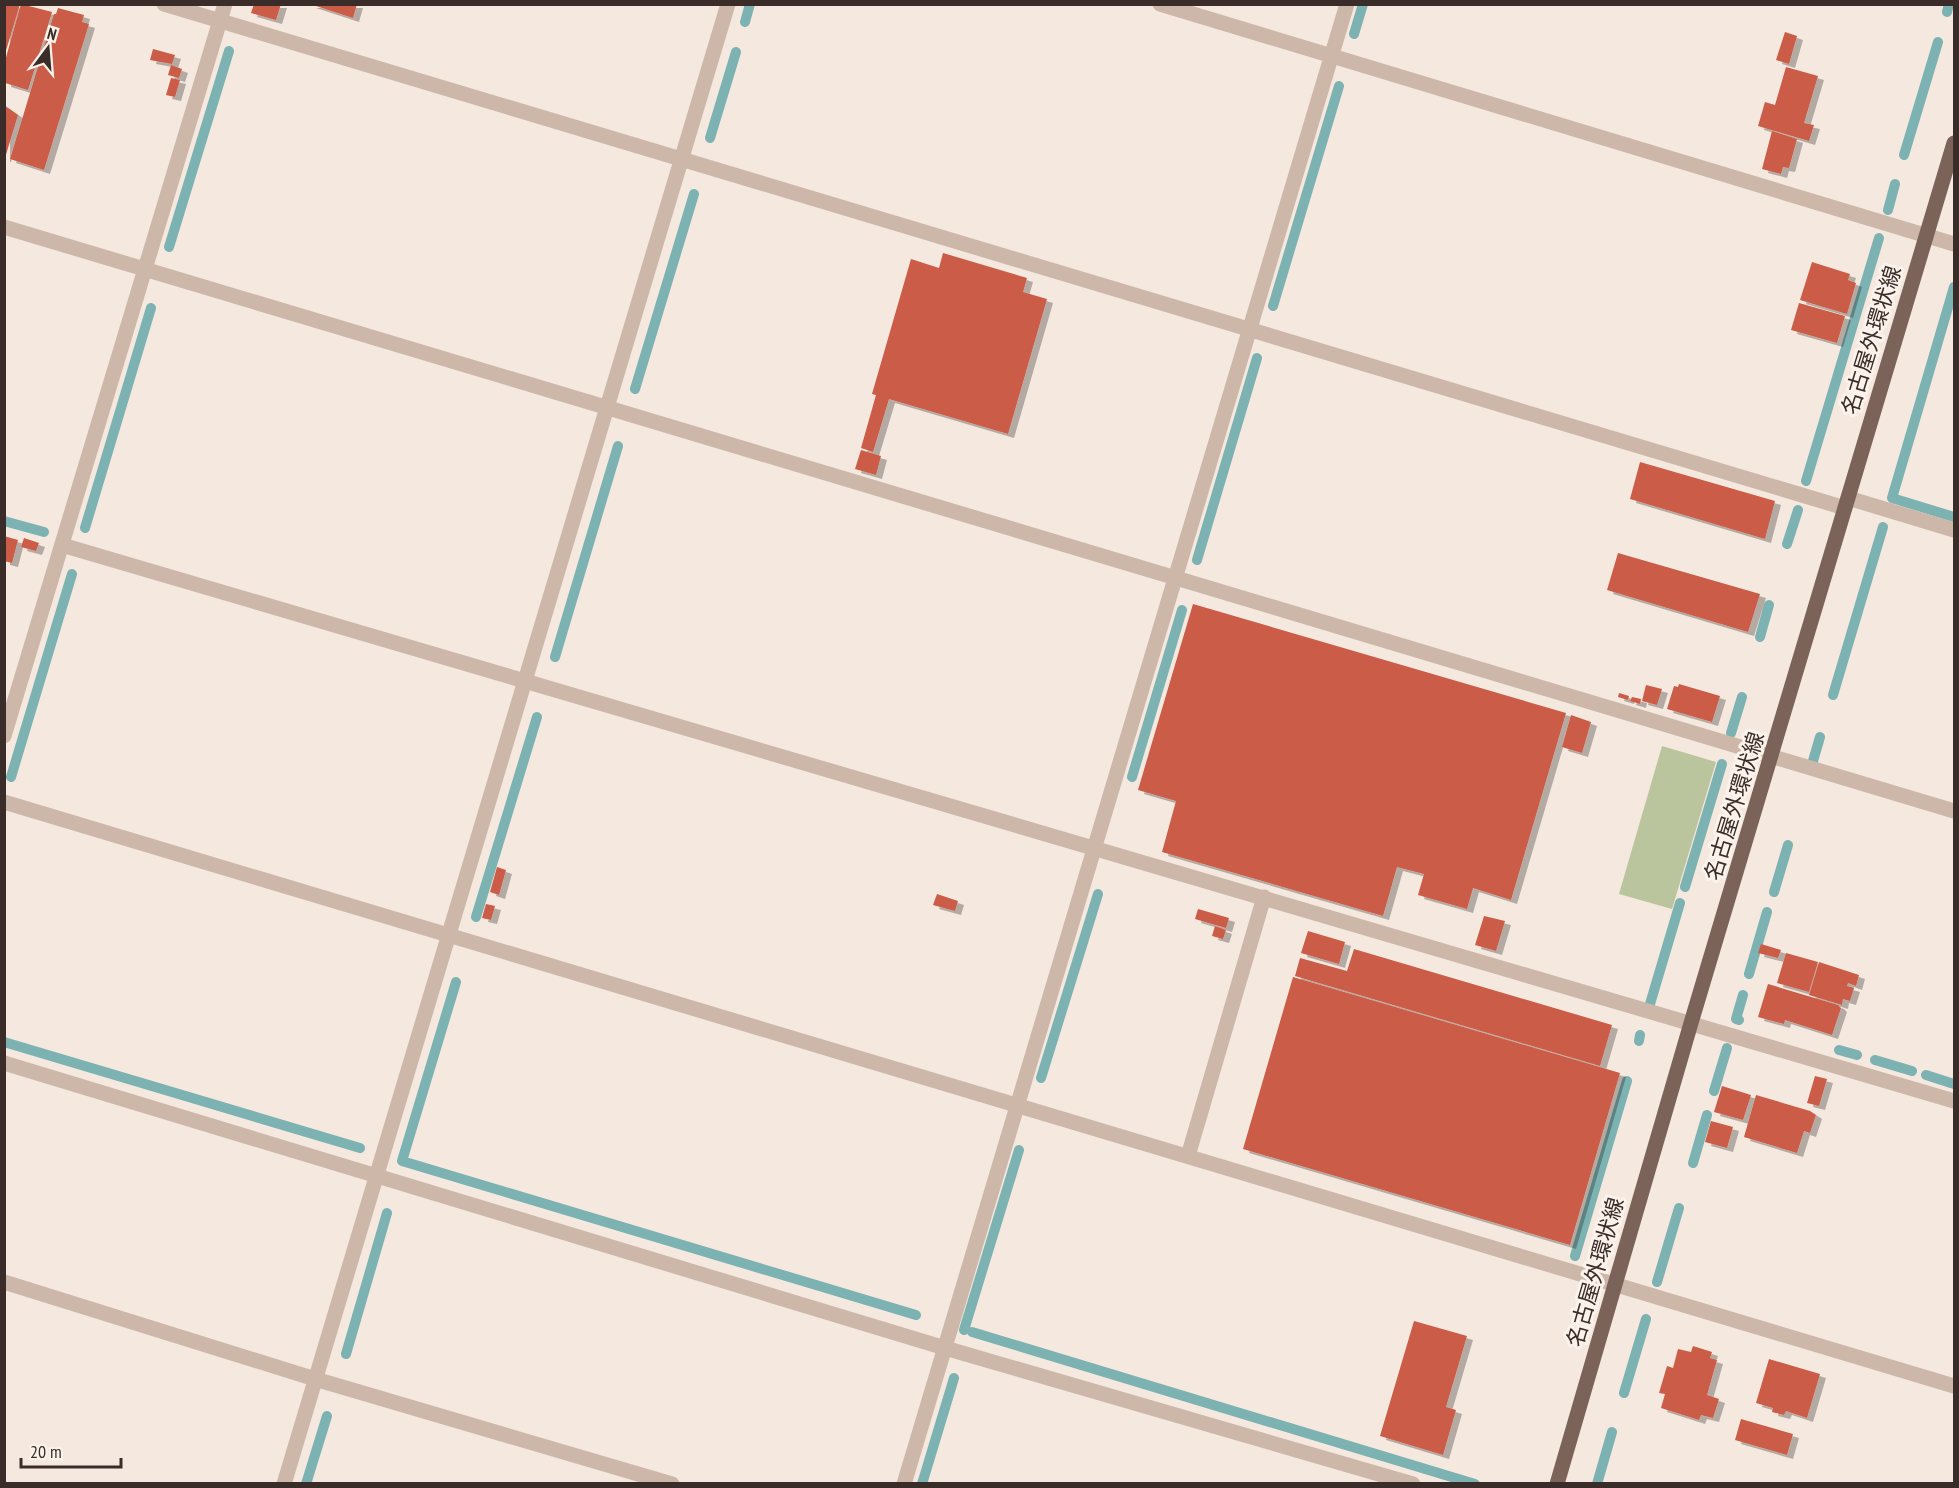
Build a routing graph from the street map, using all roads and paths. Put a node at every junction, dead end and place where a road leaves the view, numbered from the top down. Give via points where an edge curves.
1 (164, 4) edge
2 (225, 4) edge
3 (728, 4) edge
4 (1160, 4) edge
5 (1347, 4) edge
6 (220, 21) junction
7 (1332, 56) junction
8 (1954, 143) edge
9 (681, 159) junction
10 (4, 227) edge
11 (1926, 235) junction
12 (1954, 244) edge
13 (144, 270) junction
14 (1250, 330) junction
15 (606, 408) junction
16 (1846, 503) junction
17 (1954, 530) edge
18 (62, 545) junction
19 (1176, 578) junction
20 (524, 681) junction
21 (9, 708) edge
22 (4, 736) edge
23 (1773, 757) junction
24 (4, 802) edge
25 (1954, 811) edge
26 (1095, 848) junction
27 (1264, 897) junction
28 (448, 935) junction
29 (1691, 1023) junction
30 (4, 1063) edge
31 (1954, 1101) edge
32 (1018, 1106) junction
33 (1188, 1156) junction
34 (376, 1176) junction
35 (4, 1282) edge
36 (1616, 1284) junction
37 (945, 1348) junction
38 (315, 1379) junction
39 (1954, 1386) edge
40 (284, 1484) edge
41 (672, 1484) edge
42 (904, 1484) edge
43 (1413, 1484) edge
44 (1557, 1484) edge

1 - 6 street
2 - 6 street
3 - 9 street
4 - 7 street
5 - 7 street
6 - 9 street
6 - 13 street
7 - 11 street
7 - 14 street
8 - 11 main road, 名古屋外環状線
9 - 14 street
9 - 15 street
10 - 13 street
11 - 12 street
11 - 16 main road, 名古屋外環状線
13 - 15 street
13 - 18 street
14 - 16 street
14 - 19 street
15 - 19 street
15 - 20 street
16 - 17 street
16 - 23 main road, 名古屋外環状線
18 - 20 street
18 - 21 street
19 - 23 street
19 - 26 street
20 - 26 street
20 - 28 street
21 - 22 street
23 - 25 street
23 - 29 main road, 名古屋外環状線
24 - 28 street
26 - 27 street
26 - 32 street
27 - 29 street
27 - 33 street
28 - 32 street
28 - 34 street
29 - 31 street
29 - 36 main road, 名古屋外環状線
30 - 34 street
32 - 33 street
32 - 37 street
33 - 36 street
34 - 37 street
34 - 38 street
35 - 38 street
36 - 39 street
36 - 44 main road, 名古屋外環状線
37 - 42 street
37 - 43 street
38 - 40 street
38 - 41 street

